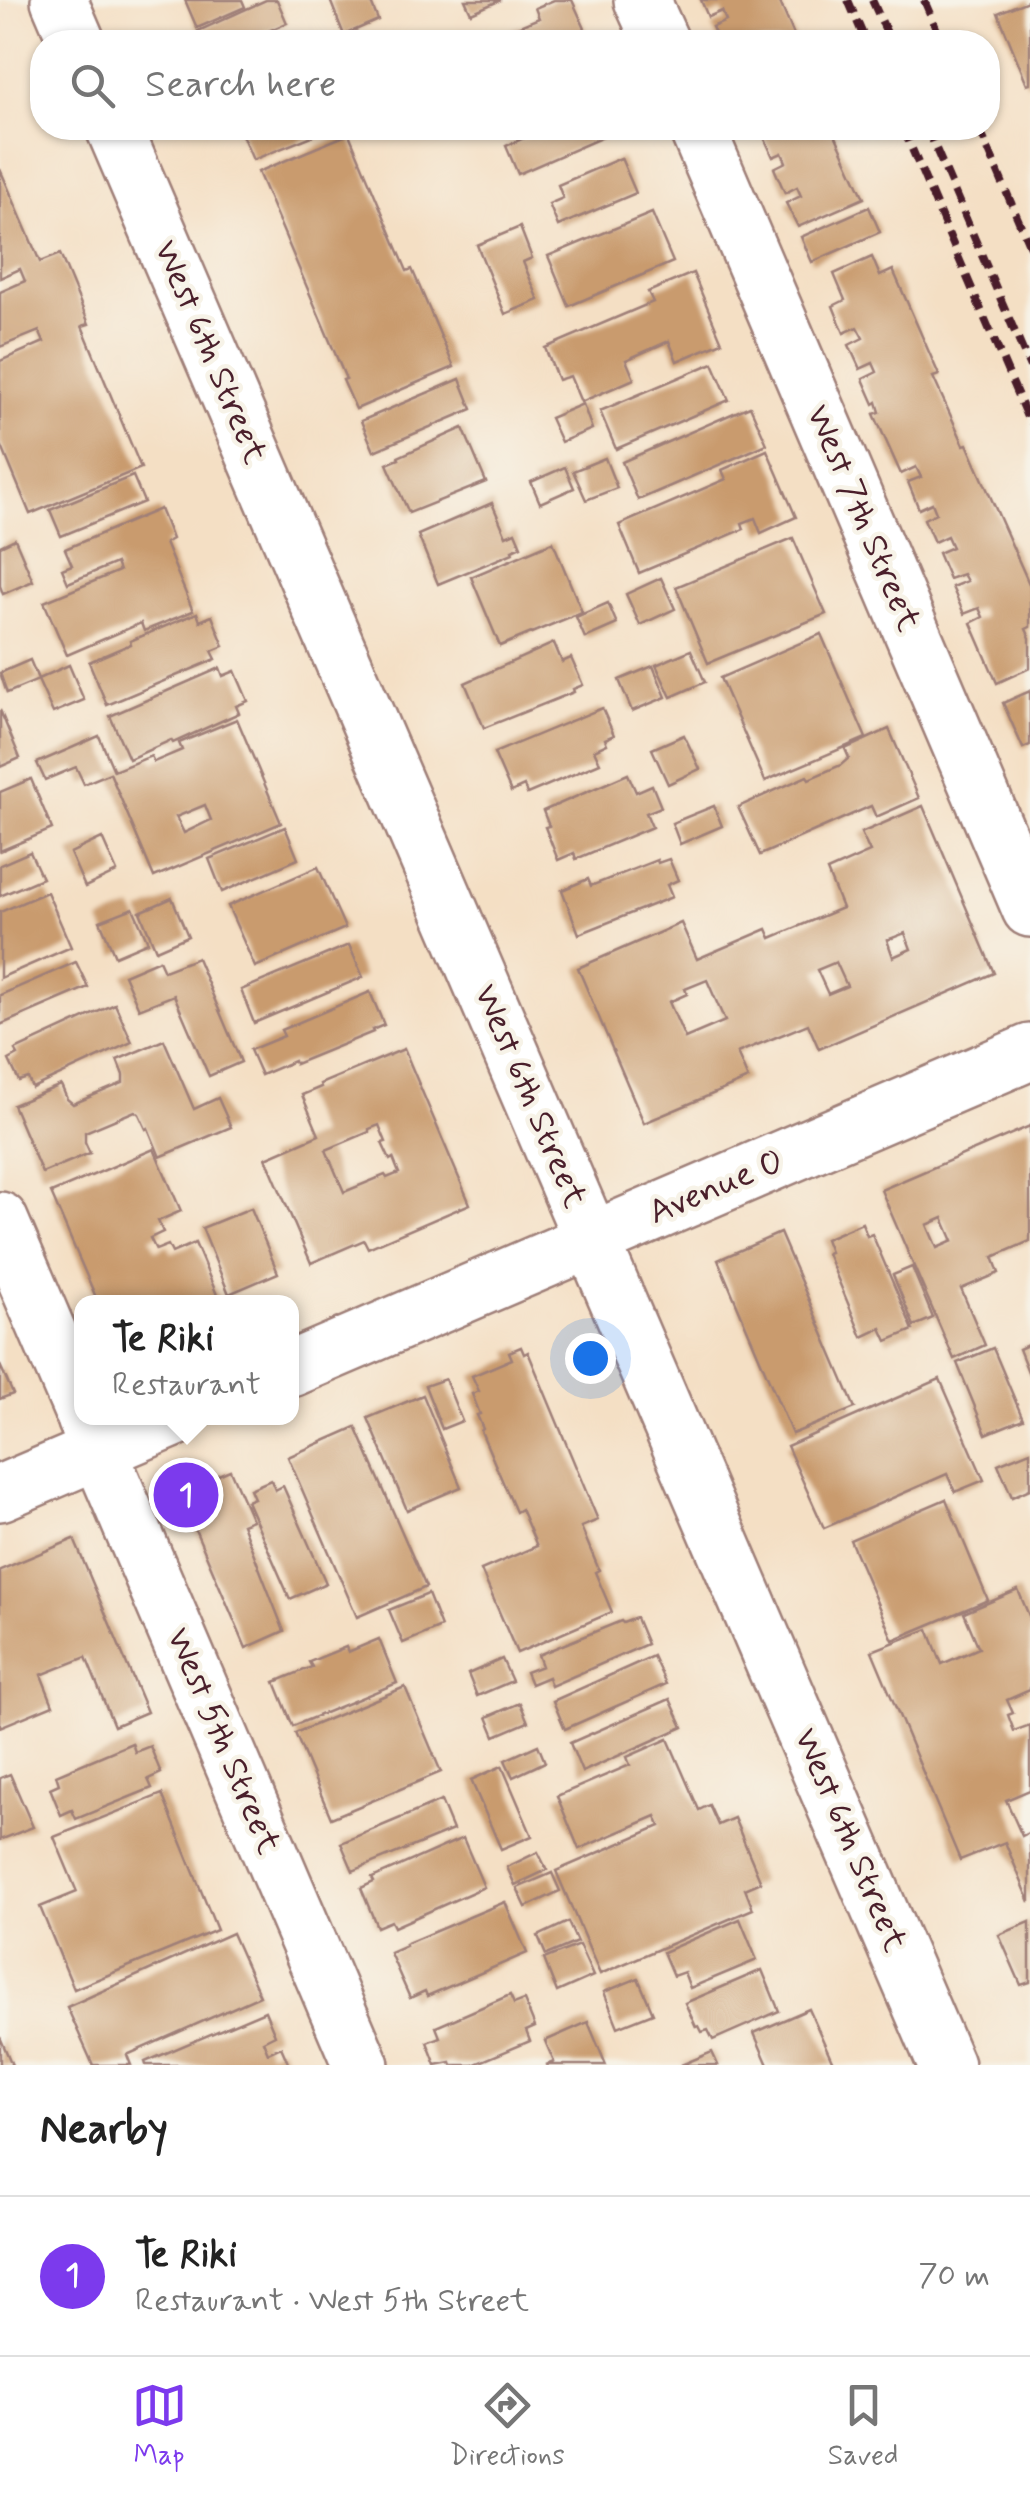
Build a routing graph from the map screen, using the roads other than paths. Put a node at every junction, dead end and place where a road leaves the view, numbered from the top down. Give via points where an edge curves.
1 (59, 0) edge
2 (642, 0) edge
3 (72, 30) edge
4 (655, 30) edge
5 (119, 140) edge
6 (702, 140) edge
7 (1030, 909) edge
8 (1030, 1052) edge
9 (0, 1220) edge
10 (592, 1240) junction
11 (299, 1366) edge
12 (74, 1393) edge
13 (88, 1426) edge
14 (0, 1493) edge
15 (361, 2065) edge
16 (946, 2065) edge

1 - 3 street
2 - 4 street
5 - 10 street, West 6th Street
6 - 7 street, West 7th Street
8 - 10 street, Avenue O
9 - 12 street, West 5th Street
10 - 11 street, Avenue O
10 - 16 street, West 6th Street
13 - 14 street
13 - 15 street, West 5th Street

